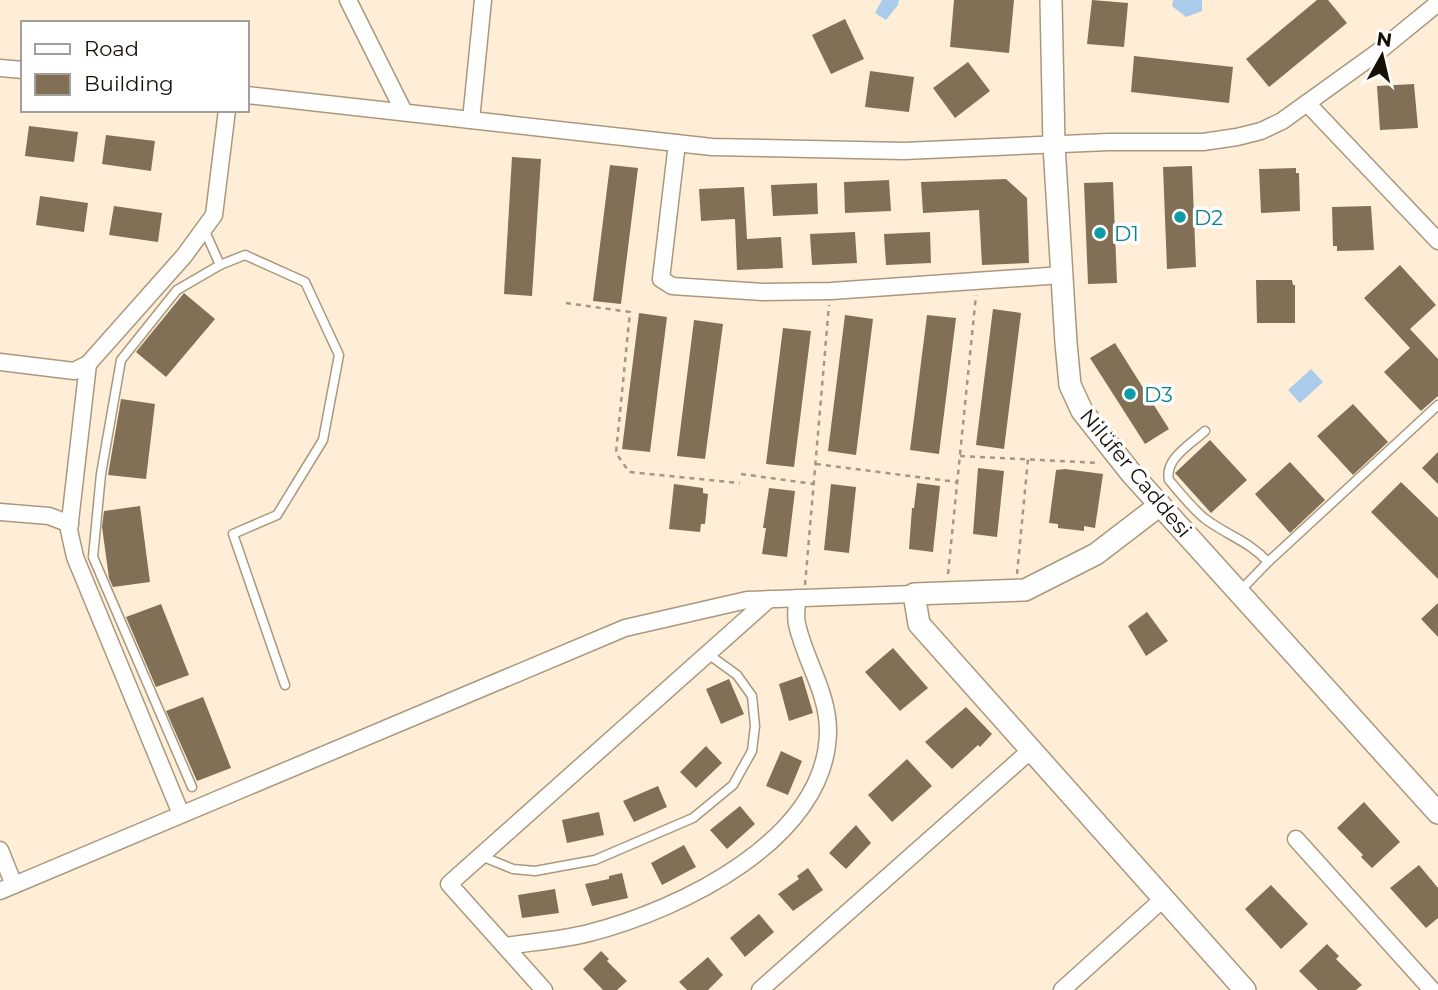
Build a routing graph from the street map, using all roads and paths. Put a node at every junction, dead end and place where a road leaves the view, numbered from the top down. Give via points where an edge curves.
1 (348, 0) edge
2 (484, 0) edge
3 (1051, 0) edge
4 (1438, 3) edge
5 (0, 68) edge
6 (21, 70) edge
7 (248, 95) edge
8 (1307, 103) junction
9 (227, 112) edge
10 (404, 112) junction
11 (471, 120) junction
12 (677, 143) junction
13 (1054, 145) junction
14 (204, 229) junction
15 (1438, 241) edge
16 (220, 265) junction
17 (1062, 275) junction
18 (977, 281) junction
19 (831, 292) junction
20 (566, 303) dead end
21 (0, 362) edge
22 (88, 365) junction
23 (1438, 405) edge
24 (1205, 432) dead end
25 (960, 456) junction
26 (1028, 459) junction
27 (816, 464) junction
28 (1124, 464) junction
29 (741, 474) dead end
30 (957, 482) junction
31 (740, 483) dead end
32 (814, 485) junction
33 (1160, 505) junction
34 (0, 512) edge
35 (70, 524) junction
36 (1268, 562) junction
37 (1015, 591) junction
38 (1239, 592) junction
39 (947, 593) junction
40 (914, 594) junction
41 (800, 598) junction
42 (769, 599) junction
43 (708, 654) junction
44 (285, 685) dead end
45 (1031, 750) junction
46 (192, 787) dead end
47 (1438, 813) edge
48 (181, 814) junction
49 (1296, 839) dead end
50 (0, 850) edge
51 (481, 856) junction
52 (7, 888) edge
53 (1163, 899) junction
54 (505, 946) junction
55 (1073, 986) edge
56 (544, 990) edge
57 (760, 990) edge
58 (1245, 990) edge
59 (1432, 990) edge

1 - 10 street
2 - 11 street
3 - 13 street, Nilüfer Caddesi
4 - 8 street
5 - 6 street
7 - 10 street
8 - 13 street via 1282,121 1237,137 1203,142
8 - 15 street
9 - 14 street via 214,215
10 - 11 street
11 - 12 street
12 - 13 street via 853,150
12 - 19 street via 661,279 673,286
13 - 17 street, Nilüfer Caddesi
14 - 16 lane
14 - 22 street
16 - 44 lane via 245,255 305,282 339,355 323,440 277,515 233,534
16 - 46 lane via 177,290 121,360 101,474 93,557
17 - 18 street
17 - 28 street, Nilüfer Caddesi via 1070,385 1082,411
18 - 19 street
18 - 25 path
19 - 27 path
20 - 31 path via 630,312 616,453 629,471
21 - 22 street via 74,371
22 - 35 street
23 - 36 lane
24 - 36 lane via 1170,463 1169,480 1202,516 1255,547
25 - 26 path
25 - 30 path
26 - 28 path
26 - 37 path
27 - 30 path
27 - 32 path
28 - 33 street, Nilüfer Caddesi
29 - 32 path
30 - 39 path
32 - 41 path
33 - 37 street via 1096,554
33 - 38 street, Nilüfer Caddesi
34 - 35 street via 49,516
35 - 48 street via 75,556
36 - 38 lane
37 - 39 street
38 - 47 street, Nilüfer Caddesi
39 - 40 street
40 - 41 street
40 - 45 street via 919,624
41 - 42 street
41 - 54 street via 797,624 821,689 828,730 822,769 803,808 764,848 704,889 639,918 587,934
42 - 43 street
42 - 48 street via 625,628
43 - 51 street
43 - 51 lane via 737,675 752,696 752,751 733,785 693,818 595,860 535,870 513,869
45 - 53 street
45 - 57 street
48 - 52 street
49 - 59 street
50 - 52 street
51 - 54 street via 449,884
53 - 55 street
53 - 58 street
54 - 56 street

